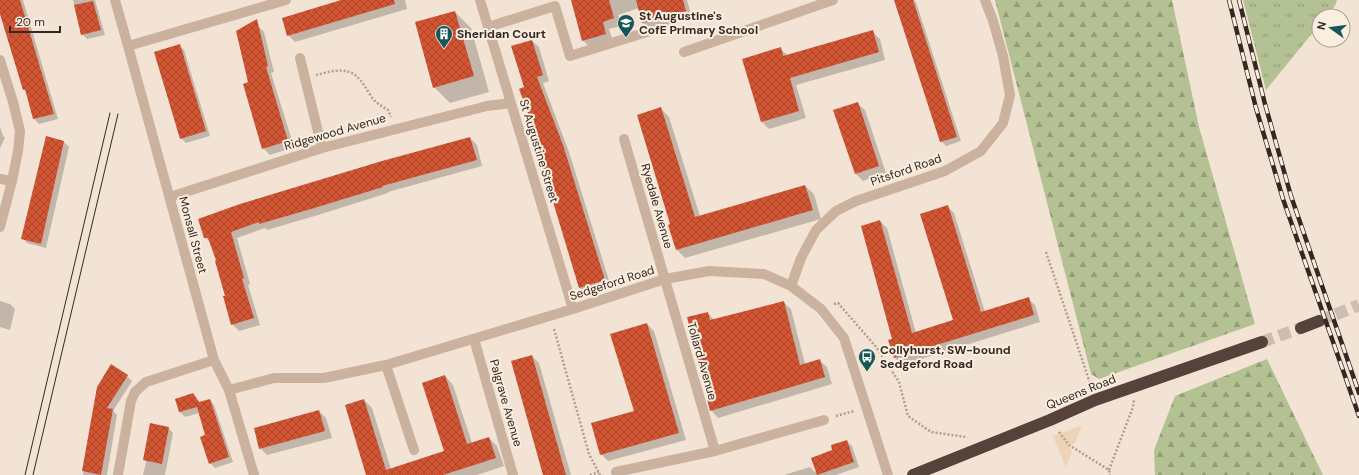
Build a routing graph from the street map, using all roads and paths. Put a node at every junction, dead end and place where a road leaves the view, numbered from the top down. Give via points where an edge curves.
1 (114, 0) edge
2 (286, 0) edge
3 (480, 0) edge
4 (833, 0) edge
5 (984, 0) edge
6 (488, 27) junction
7 (663, 27) dead end
8 (128, 46) junction
9 (684, 52) dead end
10 (300, 58) dead end
11 (0, 60) edge
12 (304, 78) junction
13 (511, 103) junction
14 (395, 129) junction
15 (624, 139) dead end
16 (322, 148) junction
17 (0, 179) edge
18 (12, 181) junction
19 (170, 197) junction
20 (0, 227) edge
21 (1046, 252) dead end
22 (665, 279) junction
23 (791, 286) junction
24 (573, 309) junction
25 (820, 309) junction
26 (551, 316) junction
27 (1319, 322) tunnel mouth
28 (1301, 328) tunnel mouth
29 (474, 339) junction
30 (1262, 342) tunnel mouth
31 (214, 360) junction
32 (386, 365) junction
33 (1137, 385) junction
34 (229, 390) junction
35 (1095, 400) junction
36 (866, 407) junction
37 (824, 420) joint
38 (1069, 445) dead end
39 (414, 450) dead end
40 (715, 450) junction
41 (975, 450) junction
42 (1109, 470) junction
43 (616, 472) dead end
44 (599, 474) edge
45 (118, 475) edge
46 (254, 475) edge
47 (513, 475) edge
48 (590, 475) edge
49 (888, 475) edge
50 (914, 475) edge
51 (1110, 475) edge

1 - 8 street, Monsall Street
2 - 8 street
3 - 6 street, St Augustine Street
4 - 9 street
5 - 23 street, Pitsford Road via 1003,56 1010,95 1003,123 981,151 945,171 856,201 836,211 816,230
6 - 7 street via 555,6 570,56
6 - 13 street, St Augustine Street
8 - 19 street, Monsall Street
10 - 12 street
11 - 18 street via 20,131
12 - 14 path via 341,70 355,74 378,104 388,110
12 - 16 street
13 - 14 street, Ridgewood Avenue via 487,106
13 - 24 street, St Augustine Street
14 - 16 street, Ridgewood Avenue
15 - 22 street, Ryedale Avenue
16 - 19 street, Ridgewood Avenue
17 - 18 street
18 - 20 street
19 - 31 street, Monsall Street
21 - 35 path
22 - 23 street, Sedgeford Road via 709,272 741,272 764,274
22 - 24 street, Sedgeford Road
22 - 40 street, Tollard Avenue
23 - 25 street, Sedgeford Road
24 - 26 street, Sedgeford Road
25 - 36 street, Sedgeford Road via 844,338
25 - 41 path via 838,303 877,348 899,382 908,416 931,432 966,437
26 - 29 street, Sedgeford Road
26 - 44 path via 589,454
27 - 28 highway
29 - 32 street, Sedgeford Road
29 - 47 street, Palgrave Avenue
30 - 33 highway, Queens Road
31 - 34 street, Monsall Street
31 - 45 street via 146,382 135,392 131,401
32 - 34 street, Sedgeford Road via 324,378 274,378
32 - 39 street
33 - 35 highway, Queens Road
33 - 42 path via 1133,407
34 - 46 street, Monsall Street
35 - 41 highway, Queens Road
36 - 37 path
36 - 49 street, Sedgeford Road
37 - 40 street
38 - 42 path
40 - 43 street
41 - 50 highway, Queens Road
42 - 51 path
44 - 48 path

